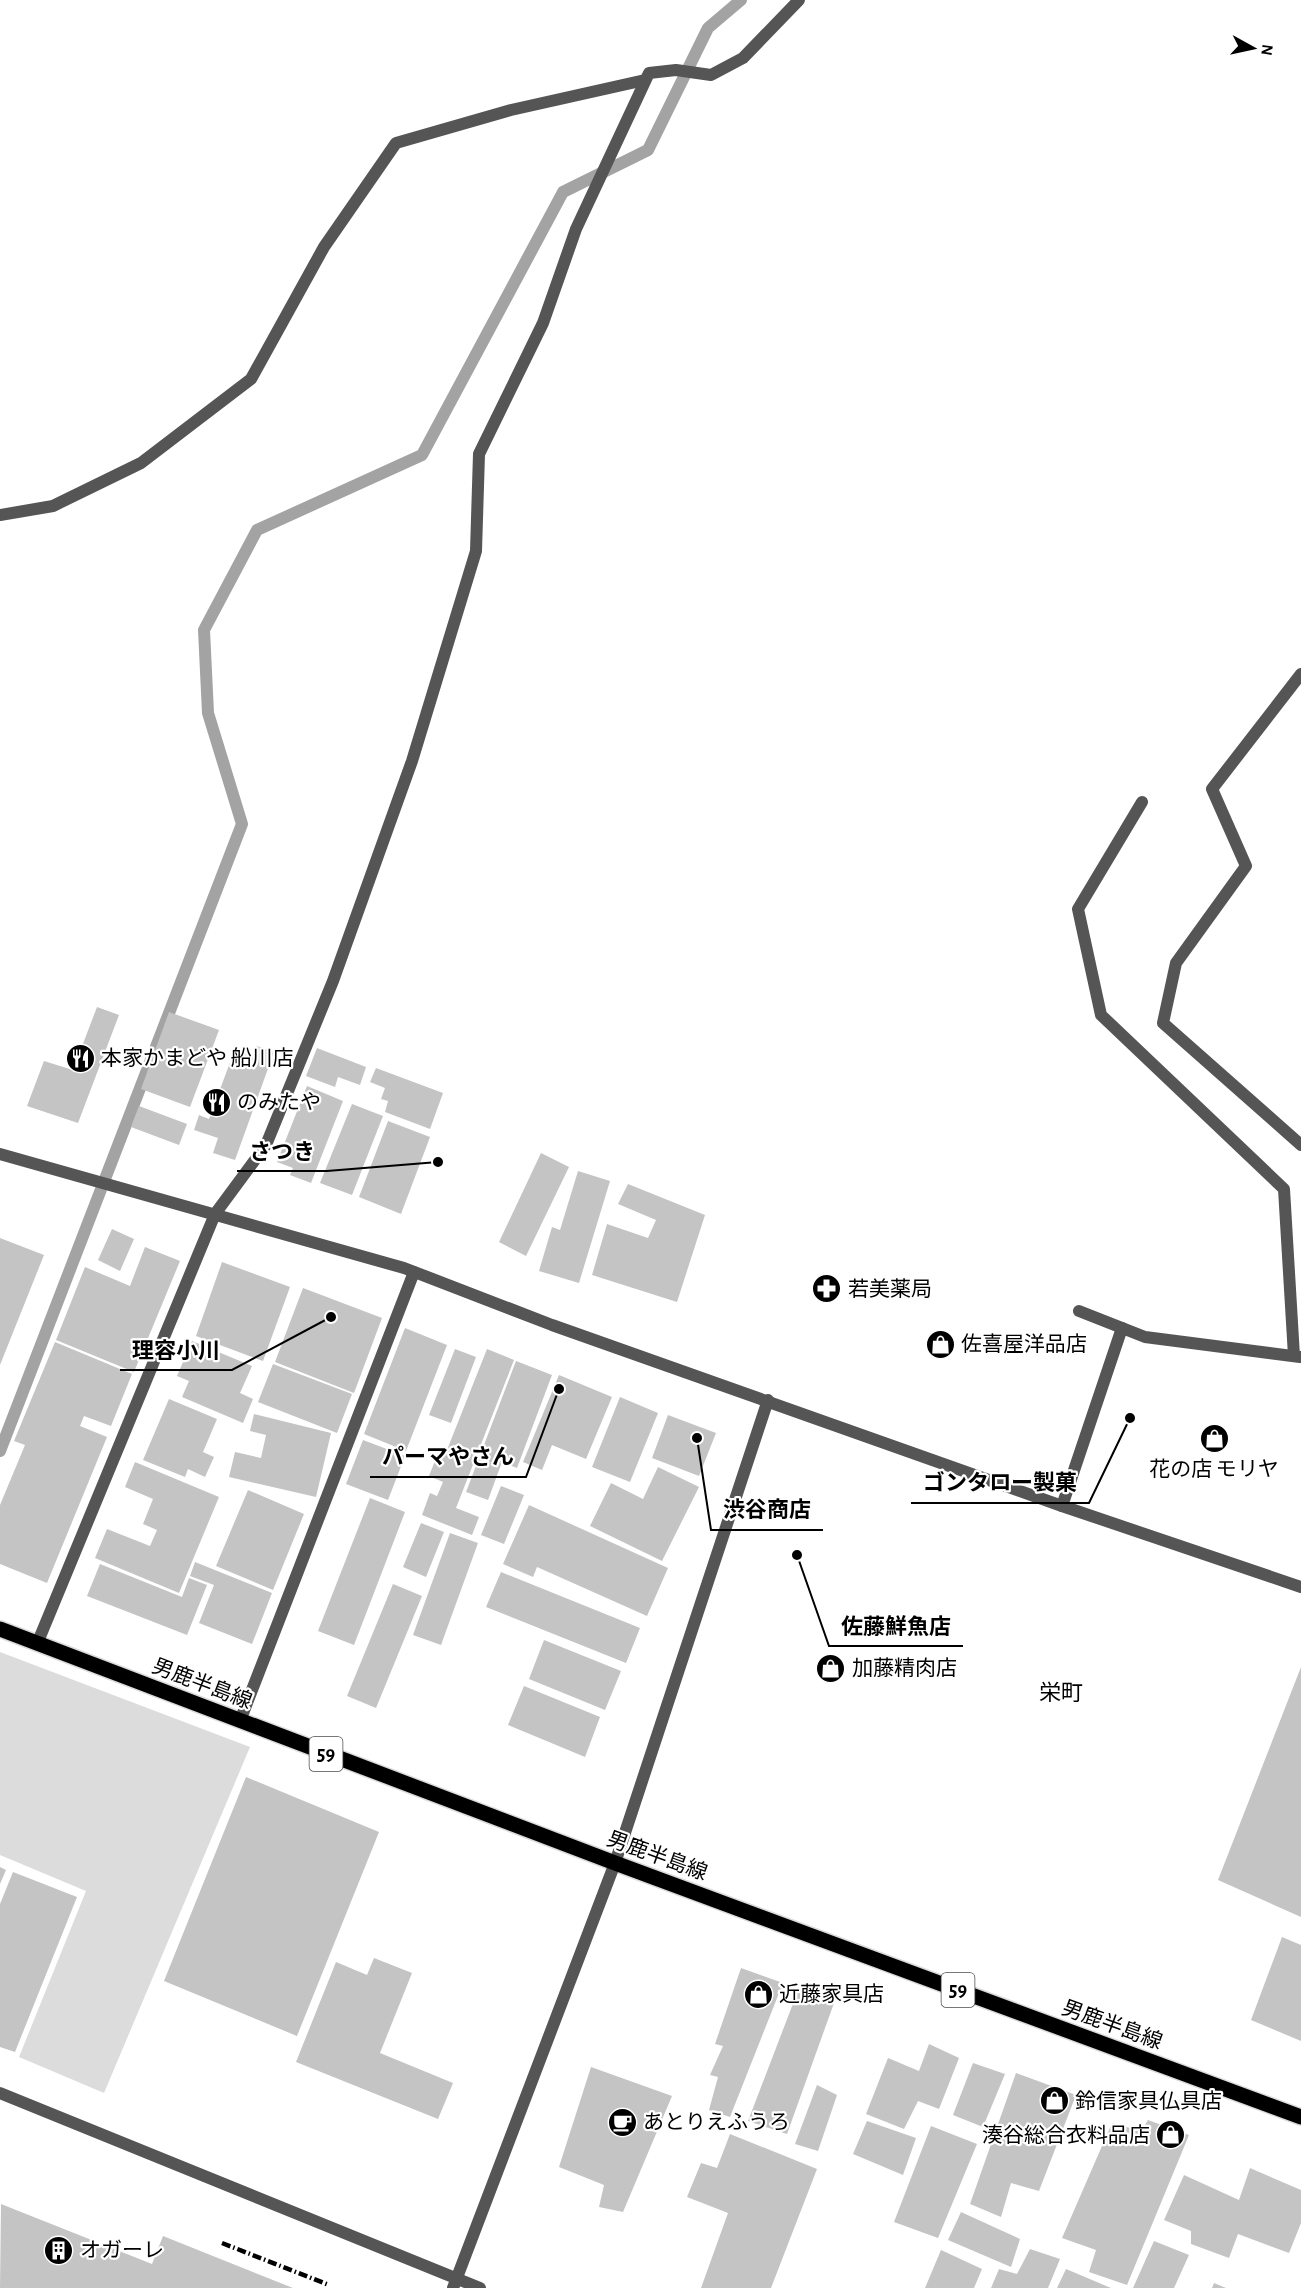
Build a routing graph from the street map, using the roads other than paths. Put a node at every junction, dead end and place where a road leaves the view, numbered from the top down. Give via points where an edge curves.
1 (799, 0) edge
2 (645, 80) junction
3 (0, 515) edge
4 (1301, 674) edge
5 (1142, 802) dead end
6 (1301, 1145) edge
7 (0, 1154) edge
8 (215, 1214) junction
9 (414, 1272) junction
10 (1078, 1311) dead end
11 (1122, 1328) junction
12 (1298, 1357) edge
13 (768, 1400) junction
14 (1062, 1506) junction
15 (1301, 1587) edge
16 (0, 1629) edge
17 (37, 1644) junction
18 (240, 1721) junction
19 (615, 1863) junction
20 (0, 2093) edge
21 (1301, 2117) edge
22 (454, 2283) edge
23 (480, 2288) edge

1 - 2 street via 743,58 711,75 676,70 649,73
2 - 3 street via 511,110 396,143 324,247 251,379 141,462 53,506
2 - 8 street via 576,229 543,323 479,454 476,551 412,761 333,981 266,1145
4 - 6 street via 1212,789 1246,866 1176,963 1163,1023
5 - 12 street via 1078,909 1101,1015 1284,1189
7 - 8 street
8 - 9 street
8 - 17 street
9 - 13 street
9 - 18 street
10 - 11 street
11 - 12 street via 1145,1337
11 - 14 street
13 - 14 street
13 - 19 street
14 - 15 street
16 - 17 main road, 男鹿半島線 / 59
17 - 18 main road, 男鹿半島線 / 59
18 - 19 main road, 男鹿半島線 / 59
19 - 21 main road, 男鹿半島線 / 59
19 - 22 street
20 - 22 street
22 - 23 street

